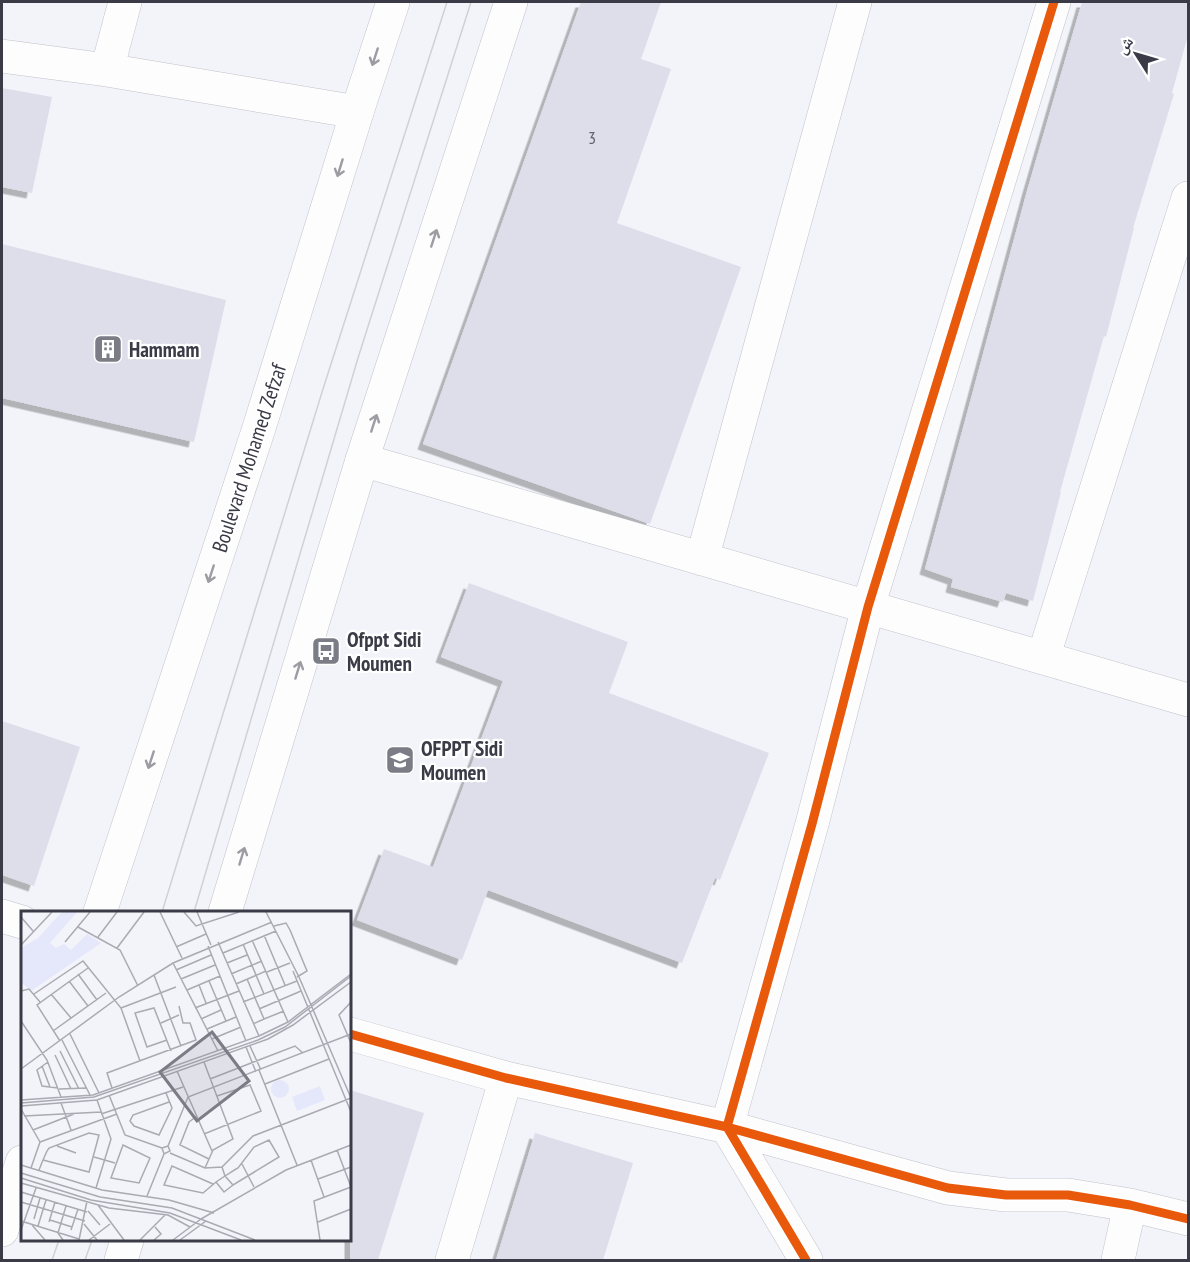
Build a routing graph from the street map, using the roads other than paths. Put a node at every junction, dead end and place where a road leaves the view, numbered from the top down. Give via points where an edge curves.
1 (125, 2) edge
2 (393, 2) edge
3 (511, 2) edge
4 (855, 2) edge
5 (1054, 2) edge
6 (2, 56) edge
7 (107, 70) junction
8 (357, 112) junction
9 (1188, 198) edge
10 (362, 460) junction
11 (702, 559) junction
12 (868, 607) junction
13 (1044, 658) junction
14 (1188, 700) edge
15 (100, 911) edge
16 (225, 911) edge
17 (2, 916) edge
18 (21, 922) edge
19 (351, 1034) edge
20 (506, 1078) junction
21 (727, 1127) junction
22 (21, 1165) edge
23 (1130, 1204) junction
24 (1188, 1219) edge
25 (2, 1230) edge
26 (126, 1241) edge
27 (121, 1260) edge
28 (452, 1260) edge
29 (806, 1260) edge
30 (1118, 1260) edge

1 - 7 street
2 -> 8 street, Boulevard Mohamed Zefzaf
10 -> 3 street
4 - 11 street
5 - 12 street
6 - 7 street
7 - 8 street
8 -> 15 street, Boulevard Mohamed Zefzaf via 260,428
9 - 13 street
10 - 11 street
16 -> 10 street
11 - 12 street
12 - 13 street
12 - 21 street
13 - 14 street
17 - 18 street
19 - 20 street
20 - 21 street
20 - 28 street
21 - 23 street via 948,1188 1006,1195 1068,1195
21 - 29 street
22 - 25 street
23 - 24 street
23 - 30 street
26 - 27 street

